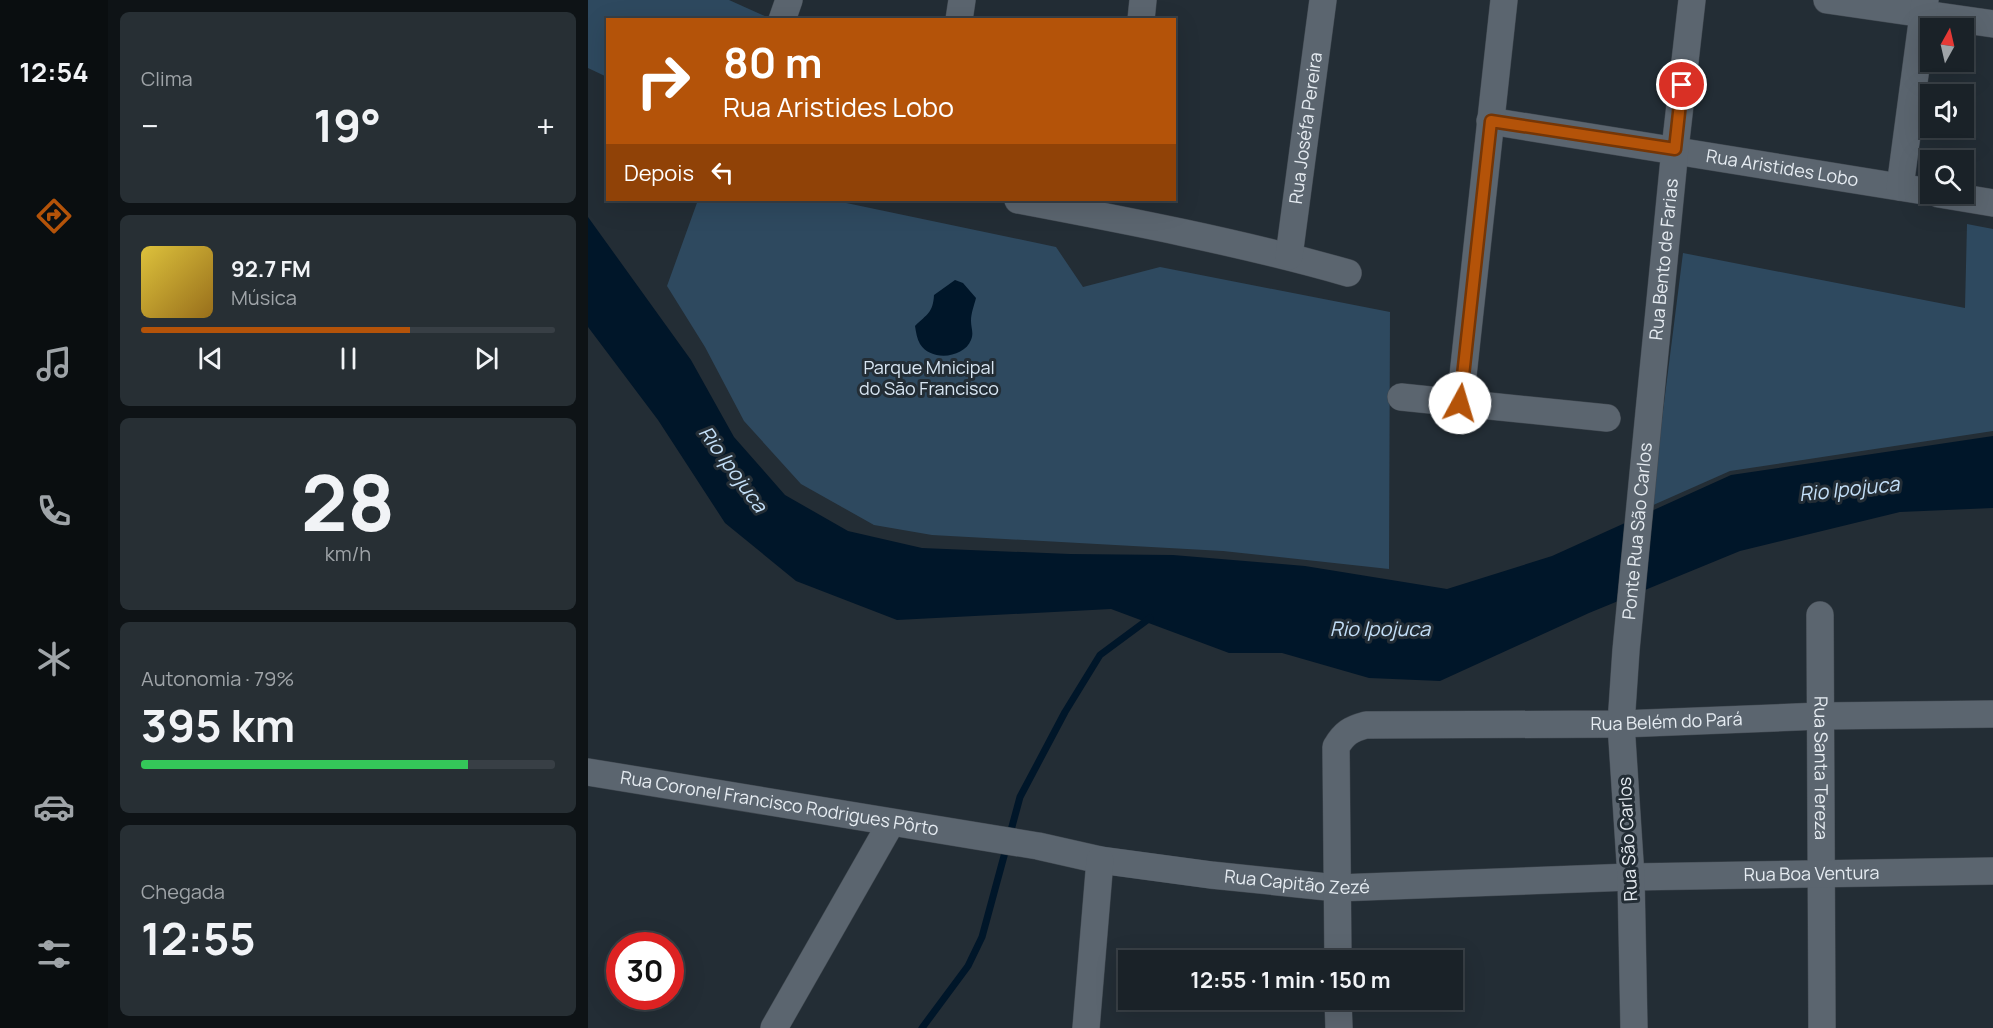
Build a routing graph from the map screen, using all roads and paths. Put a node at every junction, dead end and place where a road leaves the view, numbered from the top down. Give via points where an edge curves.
1 (789, 0) edge
2 (962, 0) edge
3 (1143, 0) edge
4 (1323, 0) edge
5 (1504, 0) edge
6 (1692, 0) edge
7 (1827, 0) edge
8 (1923, 7) edge
9 (783, 18) edge
10 (959, 18) edge
11 (1141, 18) edge
12 (1993, 24) edge
13 (1491, 121) junction
14 (1675, 149) junction
15 (1900, 187) junction
16 (1920, 190) edge
17 (1974, 200) edge
18 (1029, 201) edge
19 (1993, 203) edge
20 (1119, 209) edge
21 (1289, 256) junction
22 (1348, 273) dead end
23 (1401, 397) dead end
24 (1460, 403) junction
25 (1649, 412) joint
26 (1607, 418) dead end
27 (1820, 615) dead end
28 (1626, 650) joint
29 (1993, 714) edge
30 (1821, 716) junction
31 (1621, 724) junction
32 (588, 772) edge
33 (891, 823) junction
34 (968, 835) joint
35 (1101, 860) junction
36 (1993, 871) edge
37 (1820, 873) junction
38 (1631, 877) junction
39 (1336, 888) junction
40 (1338, 950) edge
41 (1338, 1010) edge
42 (774, 1028) edge
43 (1086, 1028) edge
44 (1339, 1028) edge
45 (1634, 1028) edge
46 (1822, 1028) edge

1 - 9 street
2 - 10 street
3 - 11 street
4 - 21 street, Rua Joséfa Pereira
5 - 13 street
6 - 14 street, Rua Bento de Farias
7 - 8 street
8 - 12 street
8 - 15 street
13 - 14 street, Rua Aristides Lobo
13 - 24 street
14 - 15 street, Rua Aristides Lobo
14 - 25 street, Rua Bento de Farias
15 - 16 street, Rua Aristides Lobo
17 - 19 street
18 - 20 street
20 - 21 street
21 - 22 street
23 - 24 street
24 - 26 street
25 - 28 street, Ponte Rua São Carlos
27 - 30 street, Rua Santa Tereza
28 - 31 street, Rua São Carlos
29 - 30 street, Rua Belém do Pará
30 - 31 street, Rua Belém do Pará
30 - 37 street, Rua Santa Tereza
31 - 38 street, Rua São Carlos
31 - 39 street, Rua Belém do Pará via 1366,725 1353,729 1342,736 1336,747
32 - 33 street, Rua Coronel Francisco Rodrigues Pôrto
33 - 34 street, Rua Coronel Francisco Rodrigues Pôrto
33 - 42 street
34 - 35 street, Rua Capitão Zezé
35 - 39 street, Rua Capitão Zezé
35 - 43 street
36 - 37 street, Rua Boa Ventura
37 - 38 street, Rua Boa Ventura
37 - 46 street, Rua Santa Tereza
38 - 39 street, Rua Capitão Zezé
38 - 45 street, Rua São Carlos
39 - 40 street
41 - 44 street

